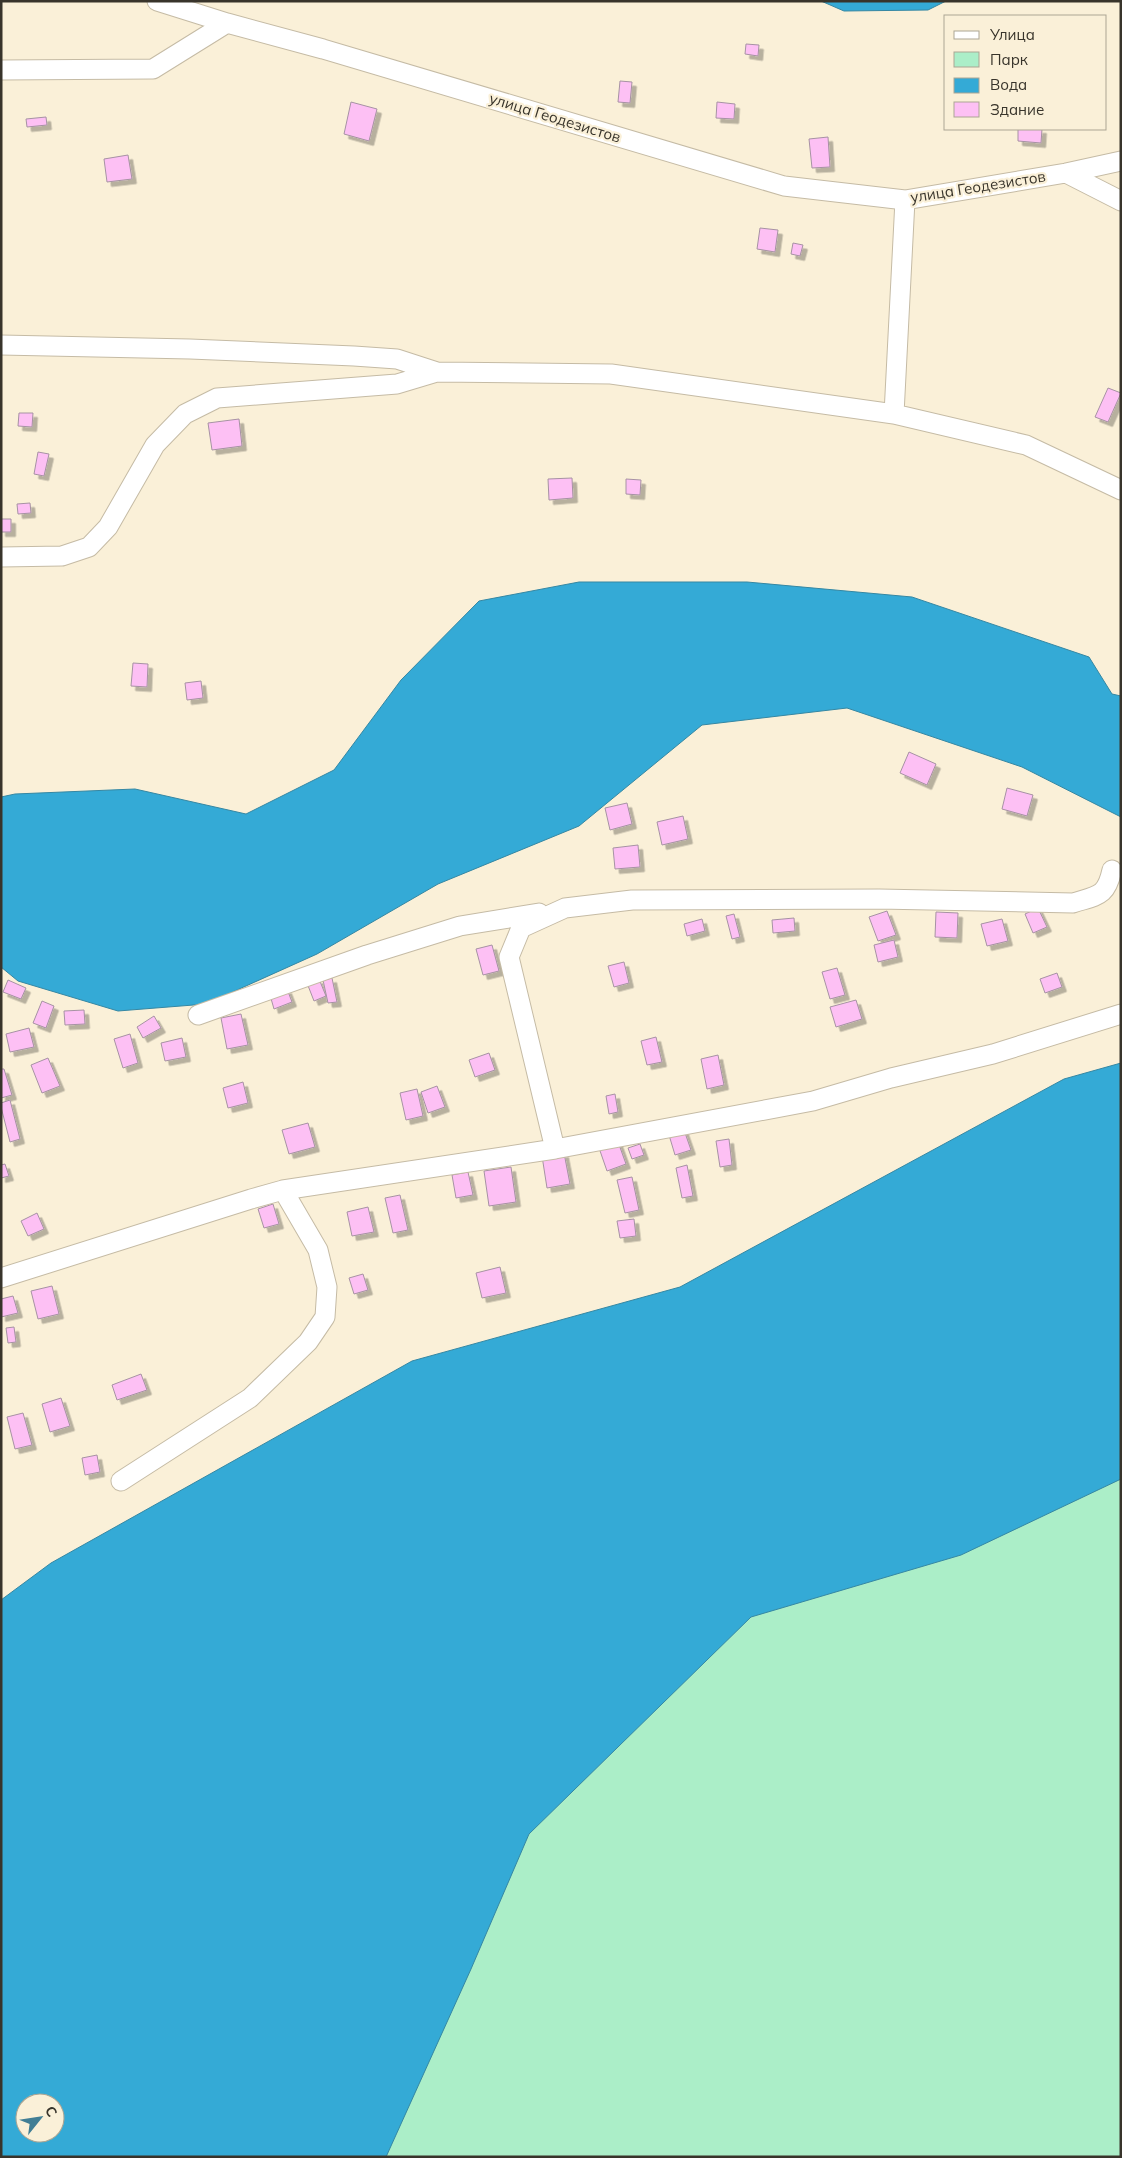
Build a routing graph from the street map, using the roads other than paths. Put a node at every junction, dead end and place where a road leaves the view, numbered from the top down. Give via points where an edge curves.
1 (157, 1) edge
2 (227, 23) junction
3 (1, 70) edge
4 (1121, 161) edge
5 (1066, 173) junction
6 (905, 200) junction
7 (1121, 201) edge
8 (1, 345) edge
9 (437, 372) junction
10 (894, 414) junction
11 (1121, 490) edge
12 (1, 557) edge
13 (1112, 870) dead end
14 (565, 908) junction
15 (1121, 1014) edge
16 (198, 1015) dead end
17 (555, 1149) junction
18 (283, 1190) junction
19 (1, 1278) edge
20 (121, 1480) dead end

1 - 2 street, улица Геодезистов
2 - 3 street via 153,69
2 - 6 street, улица Геодезистов via 784,186
4 - 5 street, улица Геодезистов
5 - 6 street, улица Геодезистов
5 - 7 street
6 - 10 street
8 - 9 street via 371,357 397,359
9 - 10 street via 610,374
9 - 12 street via 396,384 217,398 185,414 155,445 108,527 89,547 62,556
10 - 11 street via 1026,445
13 - 14 street via 1108,886 1097,896 1073,903 879,899 632,900
14 - 16 street via 460,926
14 - 17 street via 521,928 510,957
15 - 17 street via 993,1054 891,1078 813,1101
17 - 18 street
18 - 19 street
18 - 20 street via 318,1250 326,1287 325,1316 308,1342 250,1398

